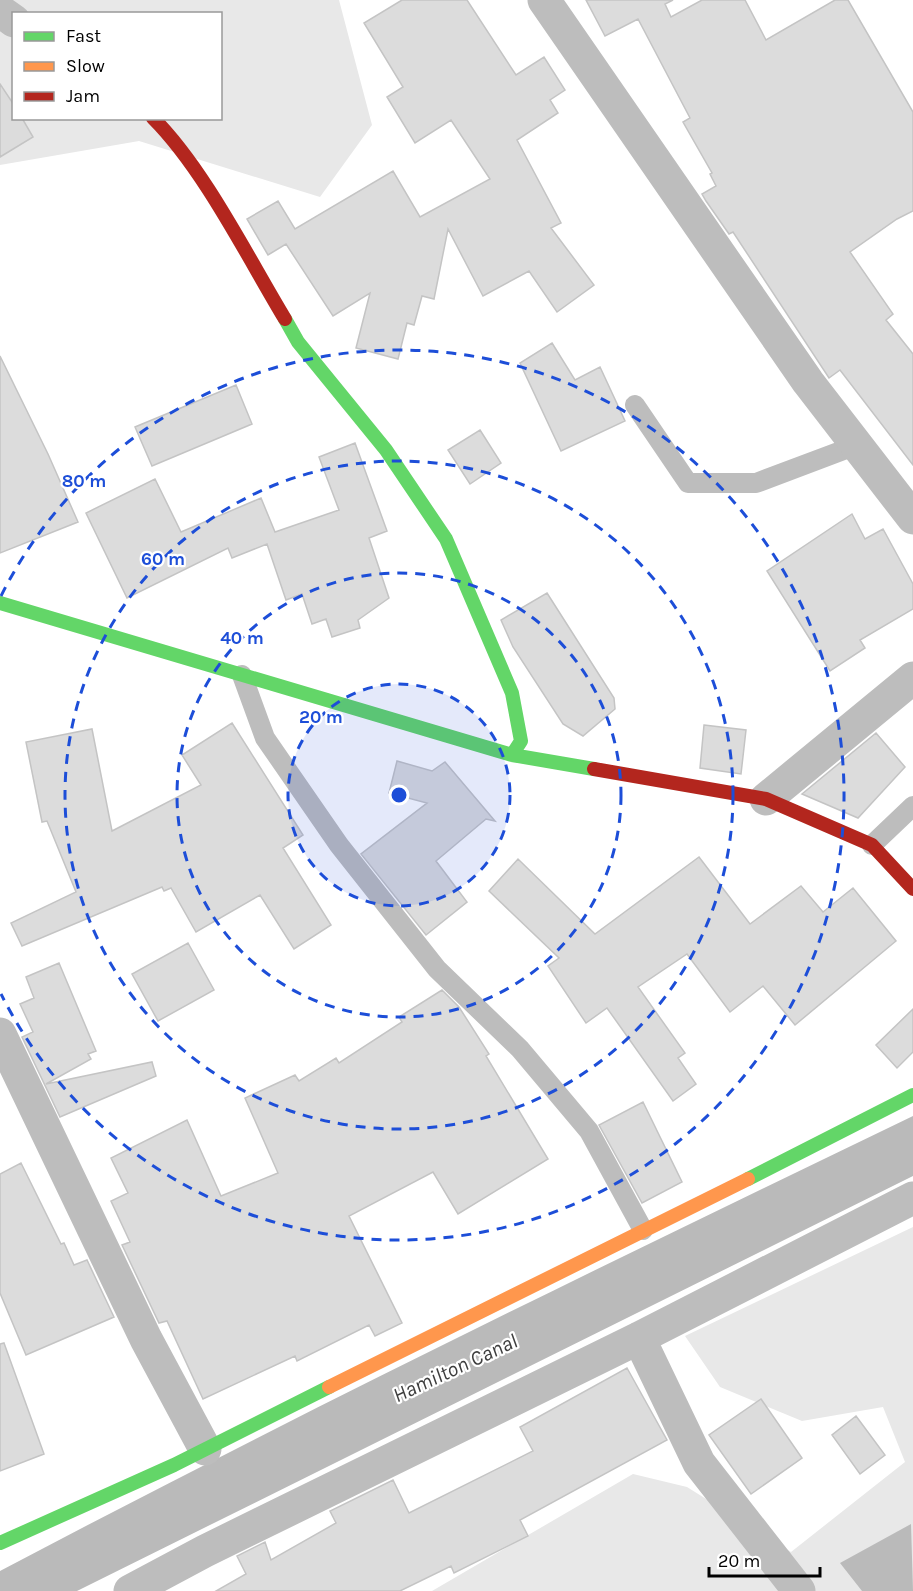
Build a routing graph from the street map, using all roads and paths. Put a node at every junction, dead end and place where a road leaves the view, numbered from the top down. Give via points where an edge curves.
1 (544, 0) edge
2 (155, 120) edge
3 (635, 405) dead end
4 (857, 445) junction
5 (913, 518) edge
6 (2, 600) edge
7 (242, 675) junction
8 (913, 678) edge
9 (512, 755) junction
10 (766, 799) junction
11 (913, 806) edge
12 (872, 845) junction
13 (913, 889) edge
14 (0, 1034) edge
15 (913, 1095) edge
16 (913, 1198) edge
17 (643, 1230) junction
18 (639, 1338) junction
19 (205, 1449) junction
20 (0, 1543) edge
21 (130, 1591) edge
22 (799, 1591) edge

1 - 4 street via 808,382
2 - 9 street via 216,202 298,342 386,450 446,539 513,693 521,741
3 - 4 lane via 688,483 756,483
4 - 5 street
6 - 7 street
7 - 9 street
7 - 17 lane via 265,738 339,844 437,969 520,1049 589,1131
8 - 10 street
9 - 10 street
10 - 12 street
11 - 12 lane
12 - 13 street
14 - 19 street via 146,1339
15 - 17 street
16 - 18 street
17 - 19 street
18 - 21 street
18 - 22 street via 699,1463
19 - 20 street

